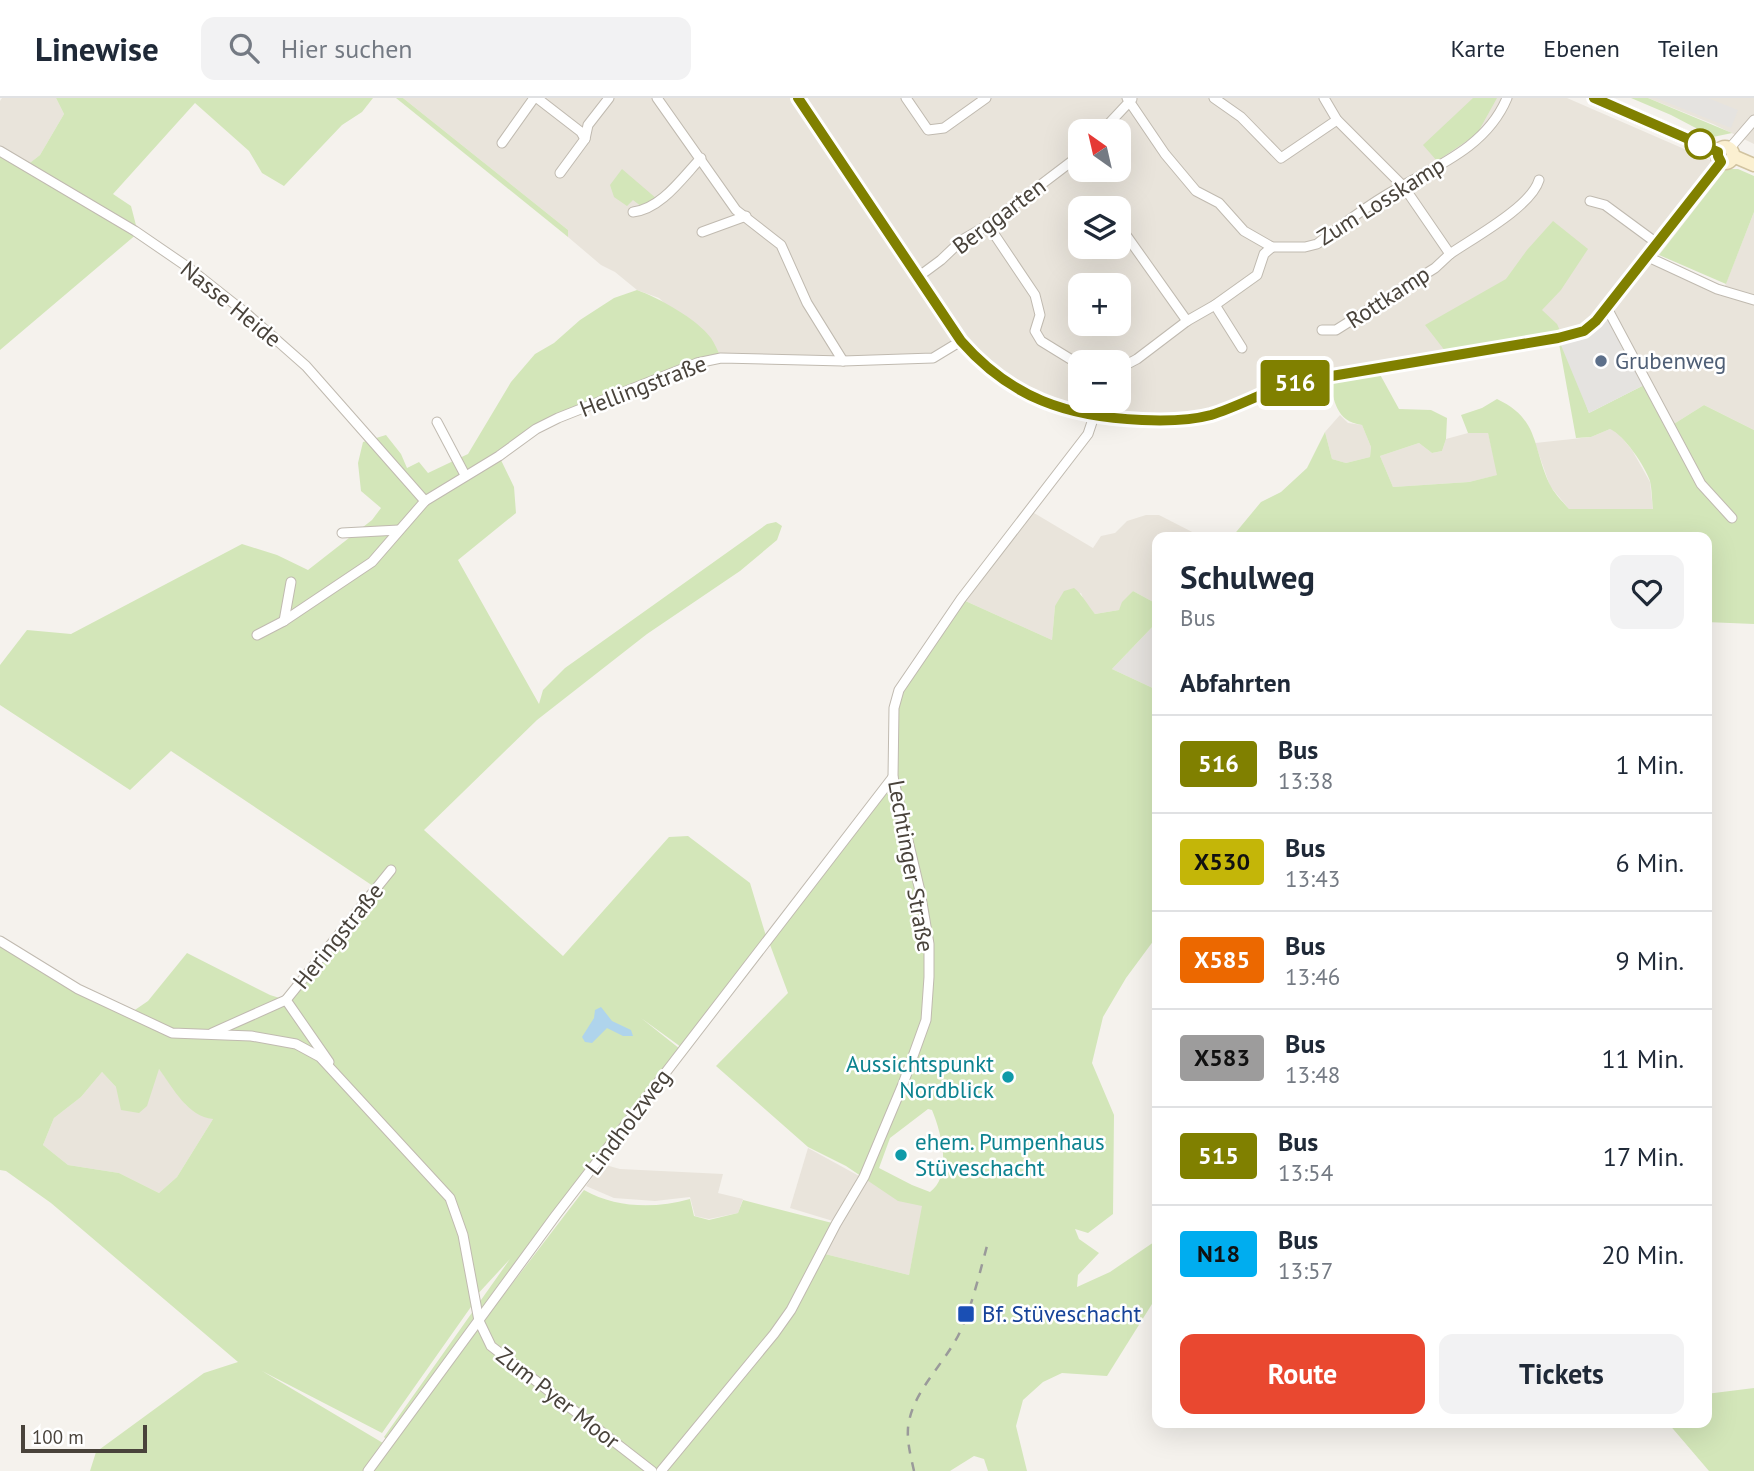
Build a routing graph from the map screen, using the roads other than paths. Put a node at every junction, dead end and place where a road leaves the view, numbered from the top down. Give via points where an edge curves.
1 (535, 98) edge
2 (609, 98) edge
3 (657, 98) edge
4 (797, 98) edge
5 (906, 98) edge
6 (986, 98) edge
7 (1214, 98) edge
8 (1324, 98) edge
9 (1507, 98) edge
10 (1130, 99) edge
11 (1603, 100) edge
12 (1112, 119) edge
13 (1337, 120) junction
14 (1754, 120) edge
15 (585, 139) junction
16 (502, 143) dead end
17 (0, 151) edge
18 (1726, 155) junction
19 (701, 158) junction
20 (1068, 164) edge
21 (1754, 165) edge
22 (560, 173) dead end
23 (1539, 180) dead end
24 (1404, 187) junction
25 (1590, 201) dead end
26 (632, 212) dead end
27 (746, 216) junction
28 (988, 225) junction
29 (702, 232) dead end
30 (1131, 242) edge
31 (1658, 244) junction
32 (1272, 247) junction
33 (1450, 254) junction
34 (1648, 257) junction
35 (918, 277) junction
36 (1754, 300) edge
37 (1215, 305) junction
38 (1608, 307) junction
39 (1187, 321) junction
40 (1322, 330) dead end
41 (961, 341) junction
42 (1242, 348) dead end
43 (1068, 358) edge
44 (843, 361) junction
45 (1131, 362) edge
46 (1094, 416) junction
47 (437, 422) dead end
48 (465, 475) junction
49 (425, 501) junction
50 (1732, 518) dead end
51 (399, 530) junction
52 (342, 533) dead end
53 (291, 582) dead end
54 (284, 621) junction
55 (257, 635) dead end
56 (893, 777) junction
57 (391, 870) dead end
58 (0, 941) edge
59 (286, 1000) junction
60 (207, 1035) junction
61 (333, 1071) junction
62 (479, 1321) junction
63 (368, 1471) edge
64 (652, 1471) edge
65 (661, 1471) edge

1 - 15 street
1 - 16 street
2 - 15 street via 588,125
3 - 19 street
4 - 35 street
5 - 6 street via 928,130 944,128
7 - 13 street via 1241,117 1281,158
8 - 13 street, Rottkamp
9 - 24 street, Zum Losskamp via 1482,136
10 - 12 street
10 - 32 street via 1165,155 1196,191 1219,203 1244,231
11 - 18 street
13 - 24 street, Rottkamp
14 - 18 street
15 - 22 street
17 - 49 street, Nasse Heide via 135,231 247,314 306,366
18 - 21 street
18 - 31 street
19 - 26 street via 660,201
19 - 27 street via 736,210
20 - 28 street, Berggarten
23 - 33 street, Rottkamp via 1537,189 1520,205
24 - 32 street, Zum Losskamp via 1317,244
24 - 33 street, Rottkamp
25 - 31 street via 1605,205
27 - 29 street
27 - 44 street via 781,245 807,303
28 - 35 street, Berggarten
28 - 43 street via 1035,295 1040,315 1035,331 1041,341
30 - 39 street
31 - 34 street
32 - 37 street via 1264,254 1257,275
33 - 40 street, Rottkamp via 1336,330
34 - 36 street via 1717,289
34 - 38 street
35 - 41 street
37 - 39 street
37 - 42 street
38 - 46 street via 1584,331 1563,337 1296,382 1210,415 1164,421
38 - 50 street via 1701,484
39 - 45 street
41 - 44 street, Hellingstraße via 933,358
41 - 46 street via 997,376 1032,398
44 - 48 street, Hellingstraße via 721,358 697,363 558,418
46 - 56 street, Lechtinger Straße via 1088,434 907,675 894,708
47 - 48 street
48 - 49 street, Hellingstraße
49 - 51 street, Hellingstraße
51 - 52 street
51 - 54 street, Hellingstraße via 372,562
53 - 54 street
54 - 55 street, Hellingstraße
56 - 62 street, Lindholzweg
56 - 65 street, Lechtinger Straße via 929,944 926,1020 864,1177 791,1310
57 - 59 street, Heringstraße
58 - 60 street, Zum Pyer Moor via 129,1014 172,1033
59 - 60 street, Heringstraße
59 - 61 street, Zum Pyer Moor
60 - 61 street, Zum Pyer Moor via 251,1036 296,1045 320,1057
61 - 62 street, Zum Pyer Moor via 450,1198 463,1235
62 - 63 street, Lindholzweg
62 - 64 street, Zum Pyer Moor via 499,1354

